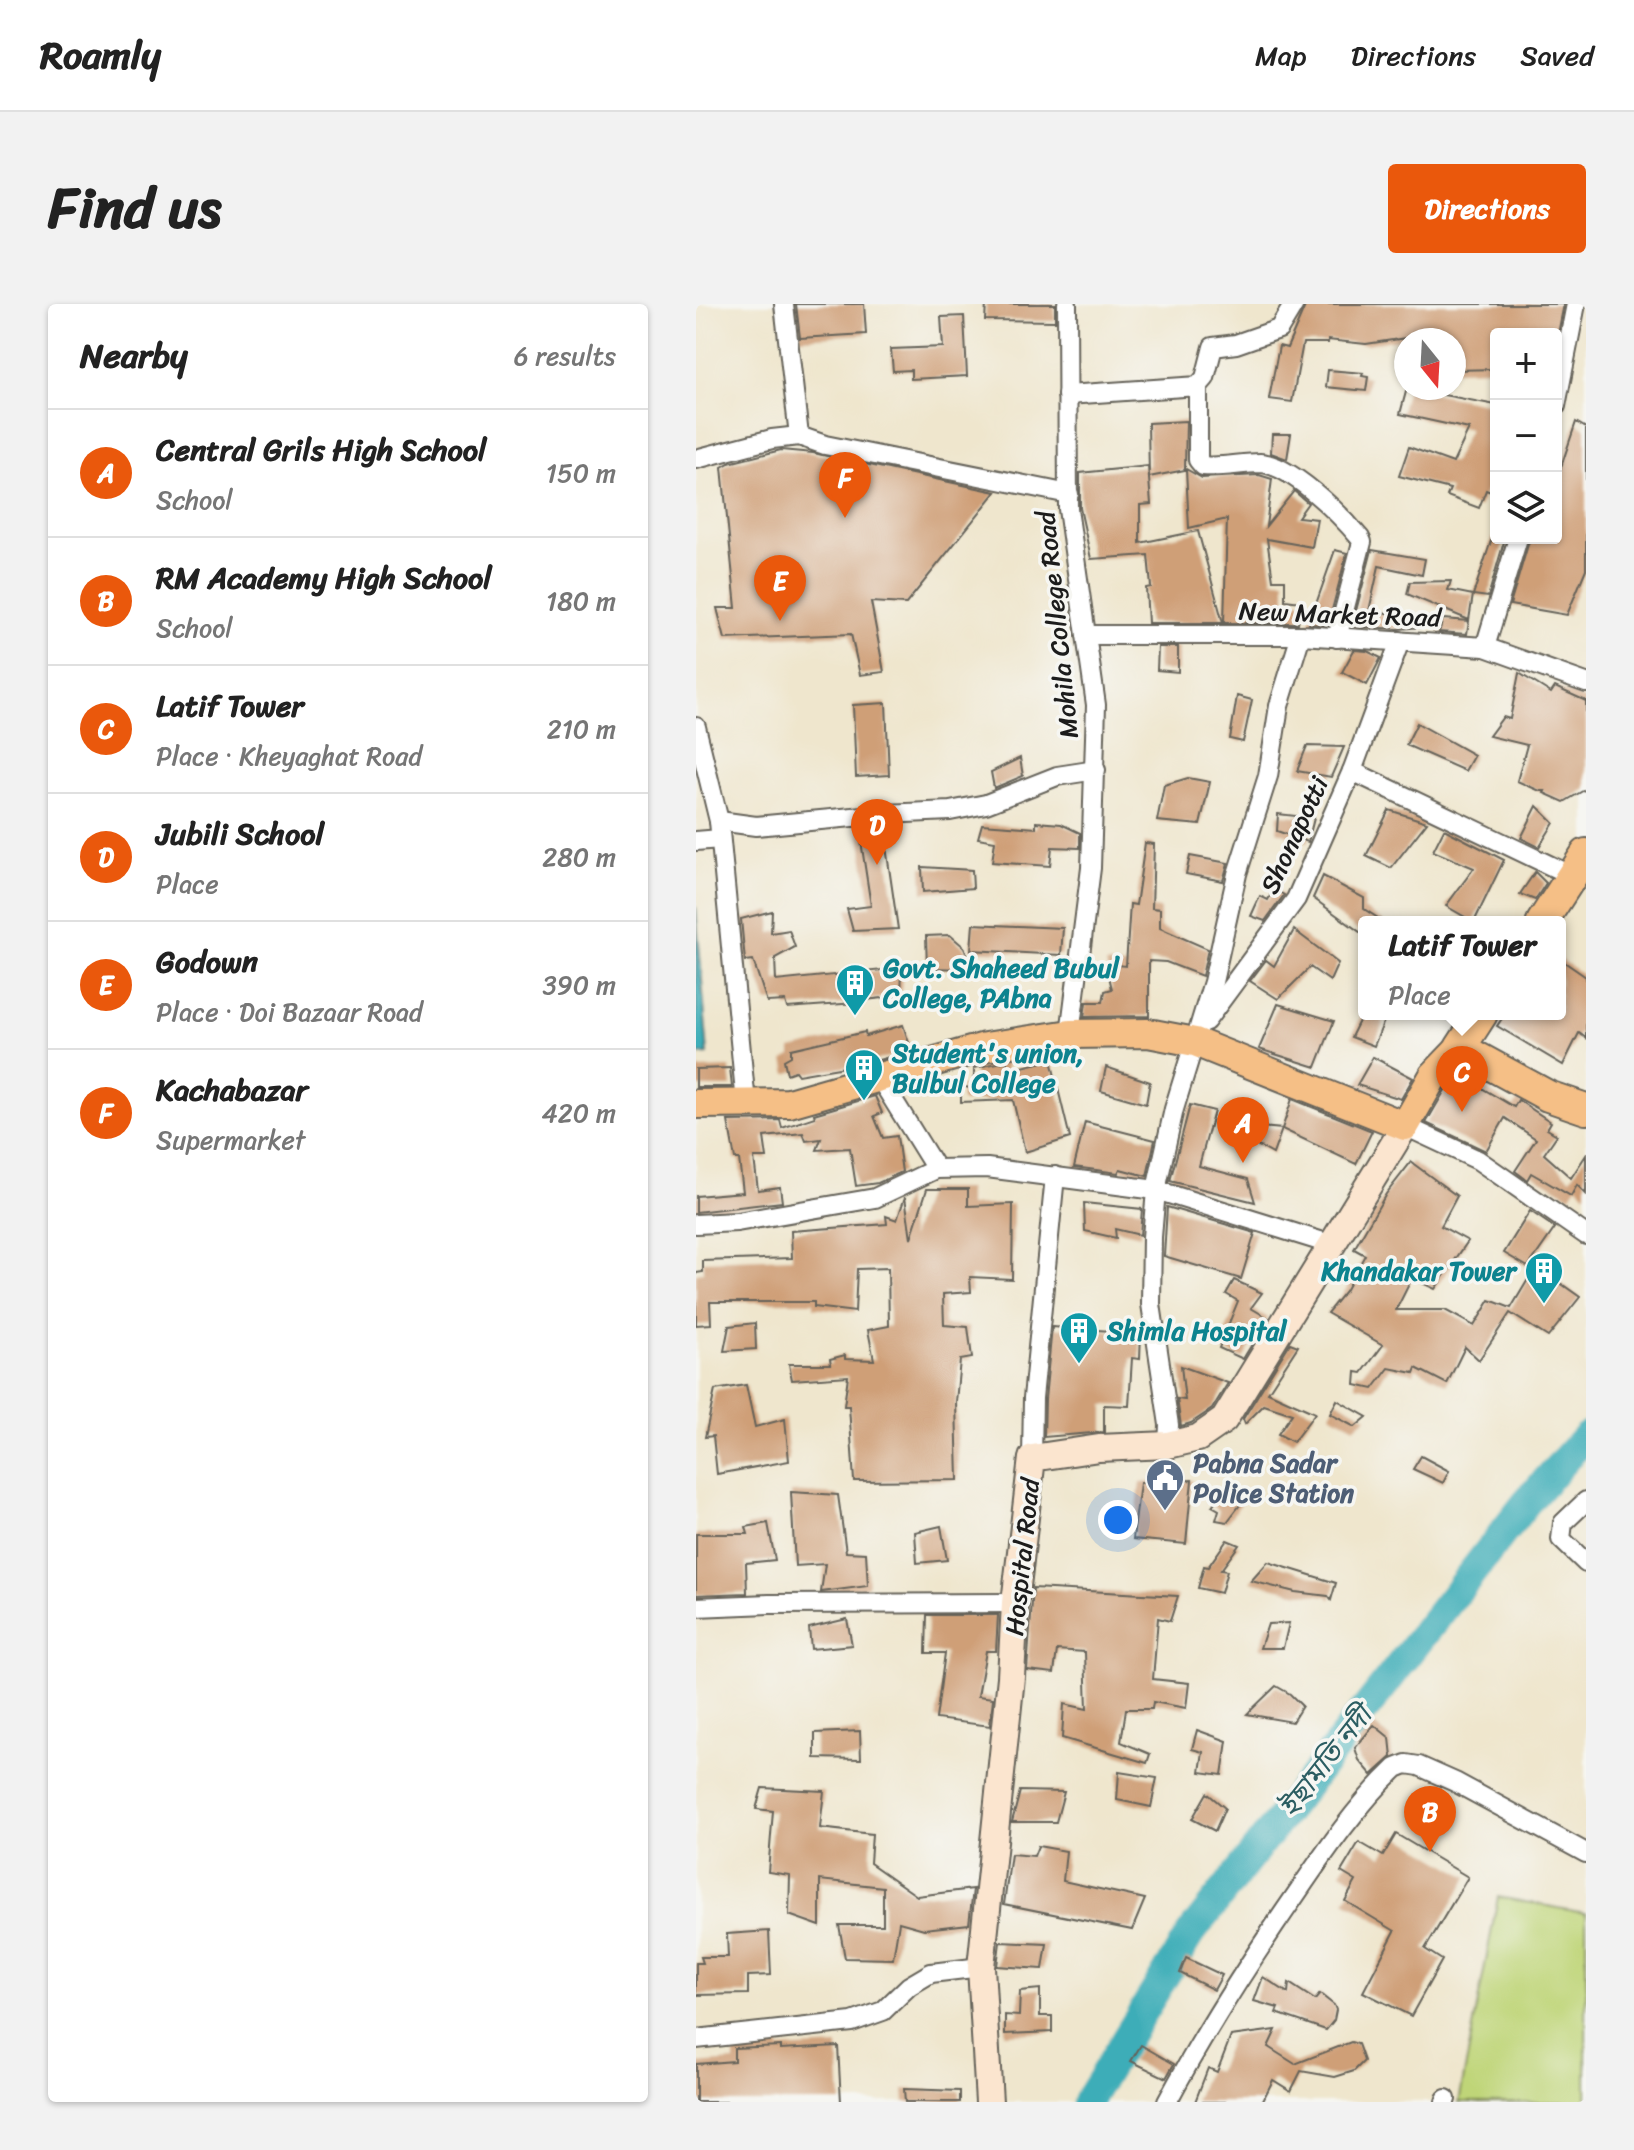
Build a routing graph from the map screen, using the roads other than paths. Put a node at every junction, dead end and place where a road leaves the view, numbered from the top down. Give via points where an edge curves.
1 (784, 304) edge
2 (1067, 304) edge
3 (1294, 304) edge
4 (1576, 304) edge
5 (1198, 386) junction
6 (1067, 395) junction
7 (1557, 400) edge
8 (799, 436) junction
9 (696, 459) edge
10 (1069, 494) junction
11 (1516, 544) edge
12 (1086, 635) junction
13 (1301, 635) junction
14 (1337, 638) junction
15 (1400, 641) junction
16 (1485, 647) junction
17 (1586, 683) edge
18 (696, 727) edge
19 (1096, 770) junction
20 (1352, 771) junction
21 (720, 830) junction
22 (696, 841) edge
23 (1579, 865) edge
24 (1546, 916) edge
25 (1478, 1020) edge
26 (1070, 1034) junction
27 (1197, 1036) junction
28 (1460, 1048) junction
29 (879, 1077) junction
30 (696, 1104) edge
31 (746, 1104) junction
32 (1586, 1109) edge
33 (1405, 1126) junction
34 (936, 1169) junction
35 (1055, 1176) junction
36 (1156, 1190) junction
37 (696, 1224) edge
38 (1586, 1235) edge
39 (1333, 1245) junction
40 (1168, 1445) junction
41 (1032, 1458) junction
42 (1586, 1501) edge
43 (1586, 1563) edge
44 (1015, 1603) junction
45 (696, 1607) edge
46 (1586, 1853) edge
47 (981, 1967) junction
48 (696, 2039) edge
49 (989, 2102) edge
50 (1167, 2102) edge

1 - 8 street
2 - 6 street, Mohila College Road
3 - 5 street via 1279,329 1213,347
4 - 7 street
5 - 6 street
5 - 14 street via 1198,460 1203,466 1275,466 1337,510 1360,538
6 - 10 street, Mohila College Road
8 - 9 street
8 - 10 street
10 - 12 street, Mohila College Road
11 - 16 street
12 - 13 street, New Market Road
12 - 19 street, Mohila College Road via 1096,705
13 - 14 street, New Market Road
13 - 27 street, Shonapotti
14 - 15 street, New Market Road
15 - 16 street, New Market Road
15 - 20 street, Shonapotti
16 - 17 street, New Market Road
18 - 21 street
19 - 21 street via 1057,776 986,804 950,811
19 - 26 street, Mohila College Road via 1091,868
20 - 23 street
20 - 27 street, Shonapotti via 1296,899
21 - 22 street
21 - 31 street
23 - 24 highway
25 - 28 highway
26 - 27 main road
26 - 29 main road via 985,1047
27 - 33 main road
27 - 36 street
28 - 32 highway via 1548,1096
28 - 33 main road, Hospital Road via 1434,1075
29 - 31 main road via 789,1103
29 - 34 street
30 - 31 main road
33 - 38 street via 1478,1160
33 - 39 main road, Hospital Road
34 - 35 street
34 - 37 street via 875,1198
35 - 36 street
35 - 41 street
36 - 39 street
36 - 40 street via 1151,1304
39 - 40 main road, Hospital Road via 1224,1420 1198,1438
40 - 41 main road, Hospital Road
41 - 44 main road, Hospital Road
42 - 43 street via 1563,1523 1561,1539
44 - 45 street
44 - 47 main road, Hospital Road
46 - 50 street via 1443,1776 1419,1766 1396,1768 1333,1839 1262,1941
47 - 48 street via 931,1973 883,2011 852,2022
47 - 49 main road, Hospital Road

